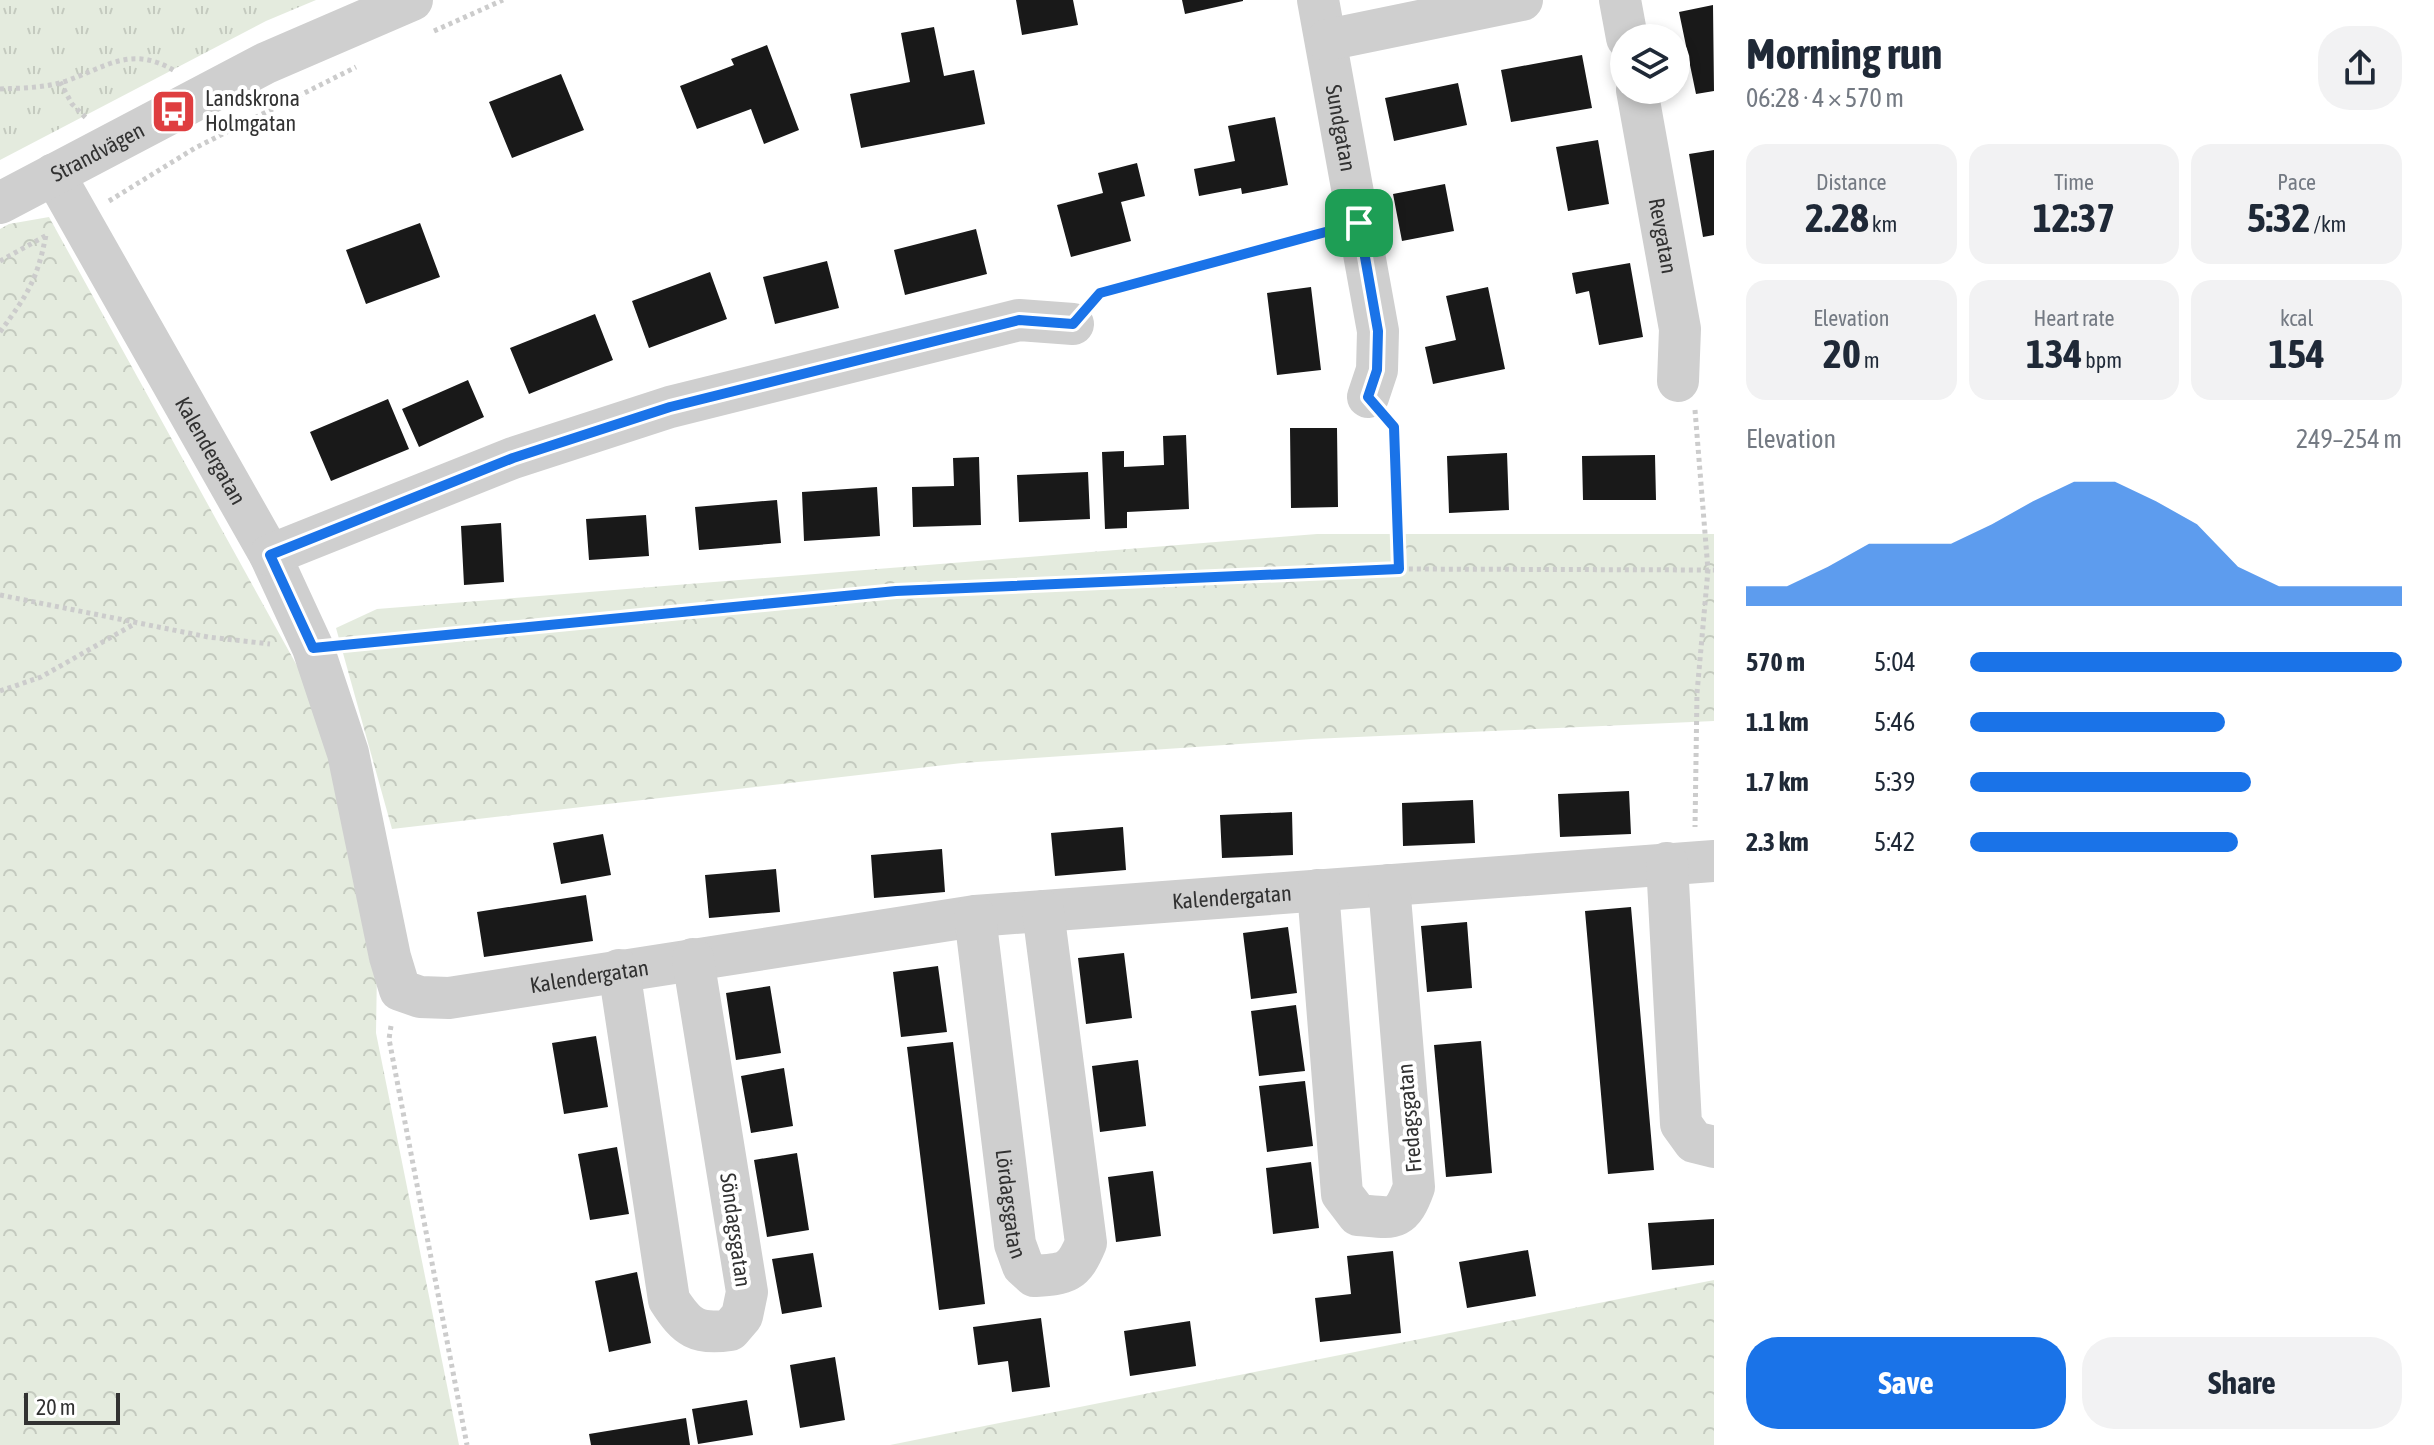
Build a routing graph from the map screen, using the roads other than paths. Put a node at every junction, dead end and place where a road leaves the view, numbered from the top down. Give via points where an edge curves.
1 (1318, 0) edge
2 (1522, 0) edge
3 (1620, 0) edge
4 (421, 16) edge
5 (1624, 24) edge
6 (1327, 40) junction
7 (1640, 104) edge
8 (54, 174) junction
9 (0, 203) edge
10 (1073, 324) road end
11 (1678, 381) road end
12 (1368, 397) road end
13 (270, 555) junction
14 (1692, 863) edge
15 (1389, 885) junction
16 (1318, 890) junction
17 (1043, 911) junction
18 (975, 916) junction
19 (693, 959) junction
20 (619, 970) junction
21 (1714, 1147) edge

1 - 6 street, Sundgatan
2 - 6 street
3 - 5 street
4 - 8 street, Strandvägen via 266,63
6 - 12 street, Sundgatan via 1378,331 1377,370
7 - 11 street, Revgatan via 1680,329
8 - 9 street, Strandvägen
8 - 13 street, Kalendergatan via 62,227
10 - 13 street via 1019,320 670,407 513,458
13 - 20 street, Kalendergatan via 313,648 348,753 400,990 449,998
14 - 15 street, Kalendergatan
14 - 21 street via 1681,1124 1694,1142
15 - 16 street, Kalendergatan
15 - 16 street, Fredagsgatan via 1414,1187 1407,1207 1392,1218 1358,1215 1342,1194
16 - 17 street, Kalendergatan
17 - 18 street, Kalendergatan
17 - 18 street, Lördagsgatan via 1086,1243 1078,1262 1064,1274 1034,1276 1023,1266 1015,1244
18 - 19 street, Kalendergatan
19 - 20 street, Kalendergatan
19 - 20 street, Söndagsgatan via 747,1292 742,1316 730,1330 713,1333 697,1331 669,1300

